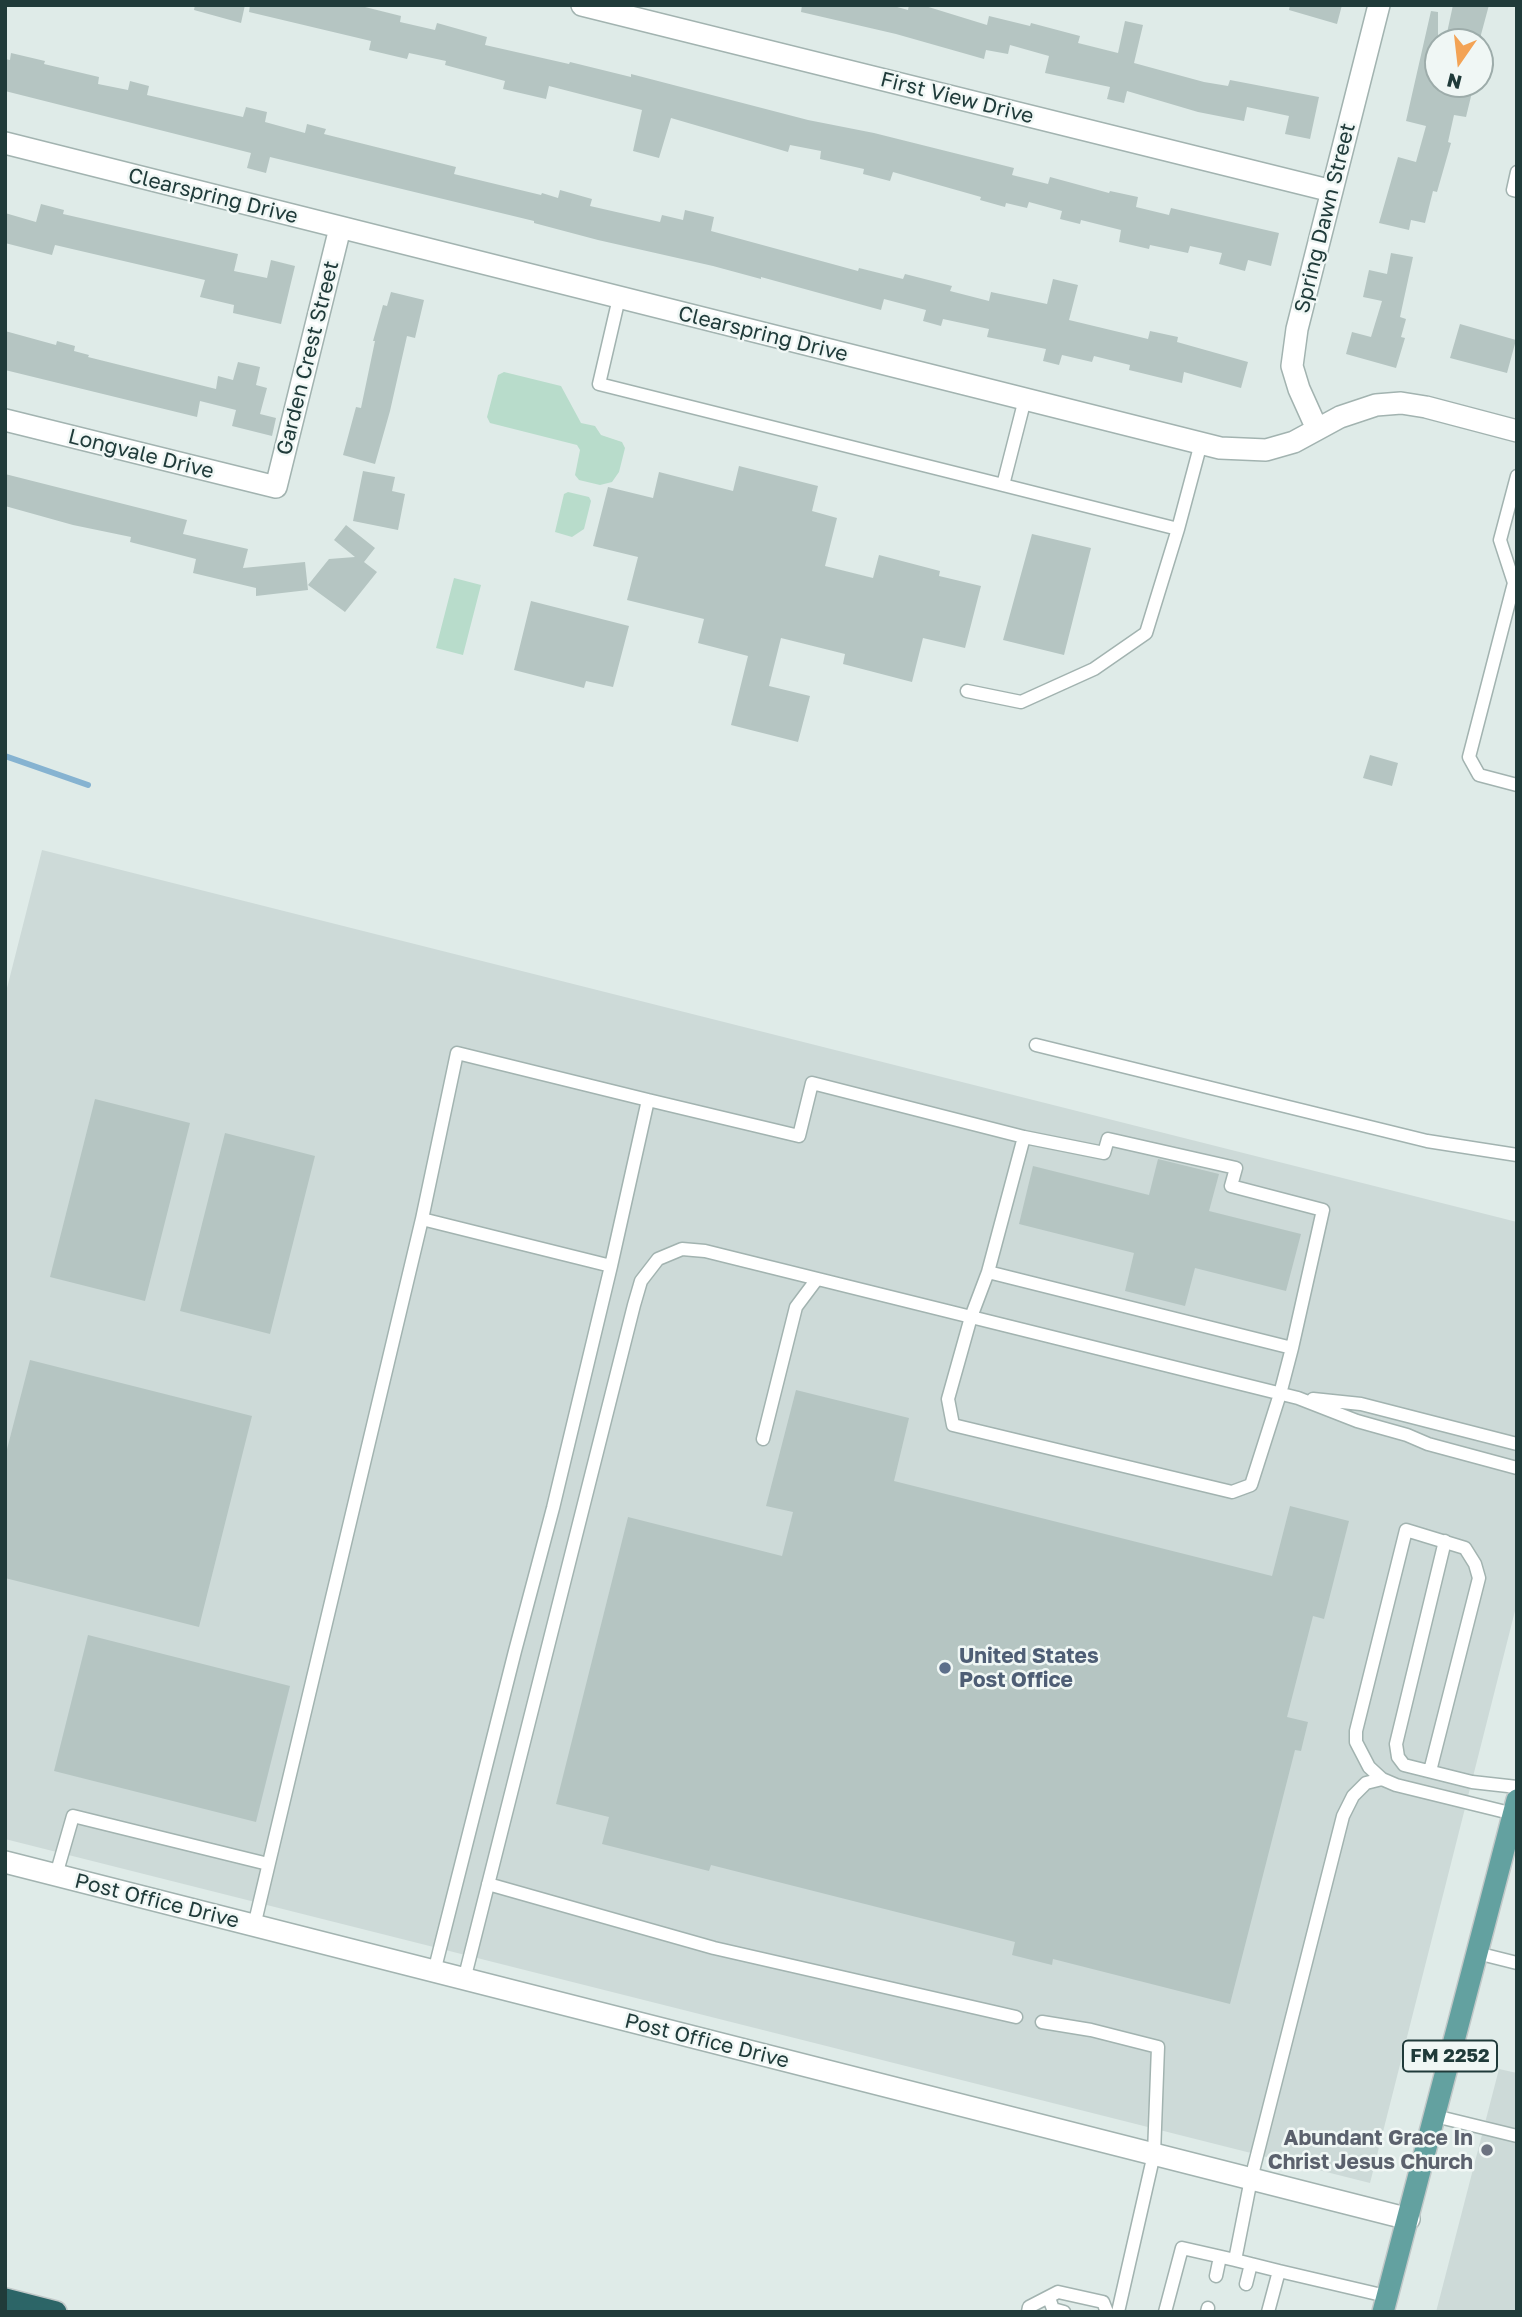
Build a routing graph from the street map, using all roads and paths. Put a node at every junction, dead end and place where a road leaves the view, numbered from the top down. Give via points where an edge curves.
1 (582, 5) edge
2 (1379, 5) edge
3 (5, 143) edge
4 (1517, 172) edge
5 (1332, 191) junction
6 (1517, 191) edge
7 (340, 228) junction
8 (619, 298) junction
9 (1025, 399) junction
10 (5, 420) edge
11 (1317, 429) junction
12 (1517, 431) edge
13 (1201, 443) junction
14 (1517, 476) edge
15 (1003, 485) junction
16 (276, 487) joint
17 (1511, 520) edge
18 (1178, 530) junction
19 (967, 691) dead end
20 (1517, 785) edge
21 (1036, 1045) dead end
22 (648, 1100) junction
23 (1024, 1137) junction
24 (1517, 1155) edge
25 (422, 1219) junction
26 (611, 1266) junction
27 (988, 1272) junction
28 (817, 1279) junction
29 (971, 1317) junction
30 (1292, 1348) junction
31 (1280, 1394) junction
32 (1298, 1398) junction
33 (763, 1439) dead end
34 (1517, 1444) edge
35 (1517, 1468) edge
36 (1445, 1541) junction
37 (1430, 1771) junction
38 (1382, 1779) junction
39 (1517, 1787) edge
40 (1516, 1810) edge
41 (5, 1862) edge
42 (268, 1864) junction
43 (56, 1875) junction
44 (488, 1884) junction
45 (254, 1926) junction
46 (1477, 1953) junction
47 (1517, 1963) edge
48 (434, 1972) junction
49 (464, 1980) junction
50 (1017, 2017) dead end
51 (1042, 2022) dead end
52 (1435, 2116) junction
53 (1517, 2122) edge
54 (1515, 2136) edge
55 (1154, 2154) junction
56 (1251, 2179) junction
57 (1409, 2219) junction
58 (1220, 2257) junction
59 (1235, 2260) junction
60 (1251, 2264) junction
61 (1279, 2271) junction
62 (1216, 2276) dead end
63 (1246, 2284) dead end
64 (1049, 2298) junction
65 (5, 2299) edge
66 (1384, 2304) edge
67 (56, 2312) edge
68 (1028, 2312) edge
69 (1065, 2312) edge
70 (1107, 2312) edge
71 (1118, 2312) edge
72 (1165, 2312) edge
73 (1268, 2312) edge

1 - 5 street, First View Drive
2 - 5 street, Spring Dawn Street
3 - 7 street, Clearspring Drive
4 - 6 lane via 1513,190
5 - 11 street, Spring Dawn Street via 1292,366
7 - 8 street, Clearspring Drive
7 - 16 street, Garden Crest Street
8 - 9 street, Clearspring Drive
8 - 15 lane via 599,384
9 - 13 street, Clearspring Drive
9 - 15 lane
10 - 16 street, Longvale Drive
11 - 12 street, Clearspring Drive via 1340,416 1401,403
11 - 13 street, Clearspring Drive via 1266,450
13 - 18 lane
14 - 17 lane
15 - 18 lane
17 - 20 lane via 1500,540 1514,583 1469,757 1479,775
18 - 19 lane via 1146,633 1094,669 1021,702
21 - 24 lane via 1427,1141
22 - 23 lane via 799,1136 812,1083
22 - 25 lane via 457,1053
22 - 26 lane
23 - 27 lane
23 - 30 lane via 1104,1153 1108,1139 1236,1168 1231,1186 1323,1210
25 - 26 lane
25 - 42 lane
26 - 48 lane
27 - 29 lane
27 - 30 lane
28 - 29 lane
28 - 33 lane via 796,1307
28 - 44 lane via 682,1249 658,1259 641,1281
29 - 31 lane
29 - 31 lane via 948,1399 953,1425 1232,1492 1251,1485
30 - 31 lane
31 - 32 lane
32 - 34 lane via 1361,1404
32 - 35 lane via 1428,1444
36 - 37 lane via 1465,1548 1479,1578
36 - 37 lane via 1396,1744 1404,1765
36 - 38 lane via 1406,1530 1356,1731 1369,1767
37 - 39 lane
38 - 40 lane
38 - 56 lane via 1366,1783 1343,1816
40 - 46 main road, FM 2252
41 - 43 street, Post Office Drive
42 - 43 lane via 74,1816
42 - 45 lane
43 - 45 street, Post Office Drive
44 - 49 lane
44 - 50 lane via 714,1948
45 - 48 street, Post Office Drive
46 - 47 lane
46 - 52 main road, FM 2252
48 - 49 street, Post Office Drive
49 - 55 street, Post Office Drive
51 - 55 lane via 1157,2047
52 - 54 lane
52 - 57 main road, FM 2252
53 - 54 lane
55 - 56 street, Post Office Drive
55 - 71 lane
56 - 57 street, Post Office Drive
56 - 59 lane
57 - 66 main road, FM 2252
58 - 59 lane
58 - 62 lane
58 - 72 lane via 1182,2248
59 - 60 lane
60 - 61 lane
60 - 63 lane
61 - 66 lane
61 - 73 lane
64 - 68 lane via 1029,2307
64 - 69 lane via 1053,2309
64 - 70 lane via 1058,2292 1102,2302
65 - 67 highway

